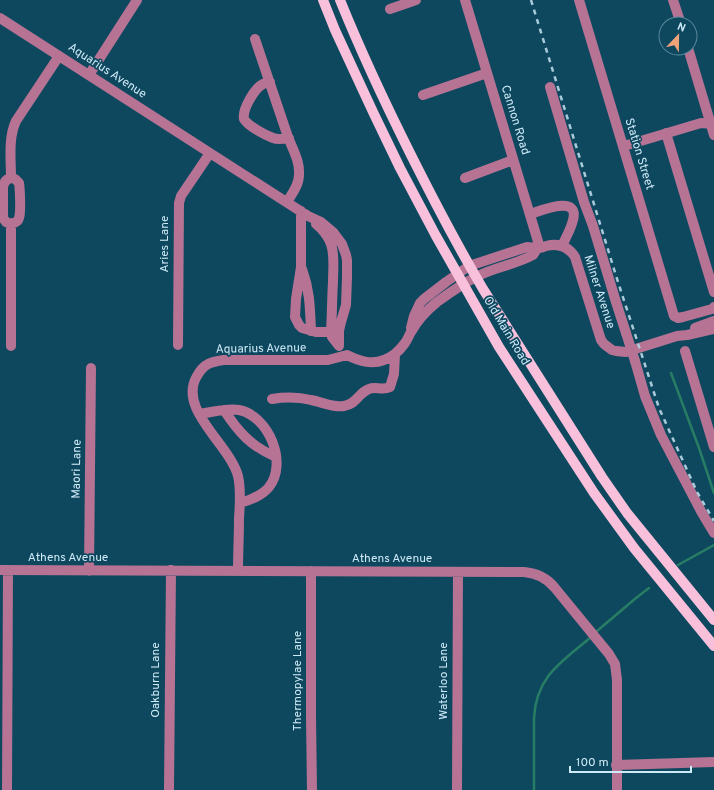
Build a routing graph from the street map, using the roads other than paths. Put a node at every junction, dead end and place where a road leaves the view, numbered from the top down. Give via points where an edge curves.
1 (137, 0) edge
2 (323, 0) edge
3 (340, 0) edge
4 (416, 0) edge
5 (465, 0) edge
6 (579, 0) edge
7 (673, 0) edge
8 (390, 9) dead end
9 (678, 16) edge
10 (0, 18) edge
11 (255, 39) dead end
12 (59, 56) junction
13 (691, 56) edge
14 (487, 73) junction
15 (90, 75) junction
16 (270, 82) junction
17 (550, 87) dead end
18 (423, 95) dead end
19 (712, 124) edge
20 (666, 133) junction
21 (714, 135) edge
22 (289, 138) junction
23 (624, 146) junction
24 (210, 153) junction
25 (513, 160) junction
26 (11, 178) junction
27 (465, 178) dead end
28 (287, 202) junction
29 (304, 213) junction
30 (530, 214) junction
31 (11, 224) junction
32 (562, 246) junction
33 (538, 248) junction
34 (469, 266) junction
35 (301, 267) junction
36 (458, 274) junction
37 (476, 277) junction
38 (463, 285) junction
39 (714, 292) edge
40 (714, 307) edge
41 (714, 321) edge
42 (714, 329) edge
43 (311, 331) junction
44 (331, 332) junction
45 (410, 332) junction
46 (677, 336) junction
47 (178, 345) dead end
48 (339, 345) junction
49 (11, 346) dead end
50 (685, 351) dead end
51 (395, 354) junction
52 (347, 355) junction
53 (91, 368) dead end
54 (272, 399) dead end
55 (224, 410) junction
56 (200, 414) junction
57 (714, 447) edge
58 (276, 457) junction
59 (240, 504) junction
60 (714, 533) edge
61 (4, 570) edge
62 (171, 570) junction
63 (238, 570) junction
64 (89, 571) junction
65 (311, 571) junction
66 (458, 572) junction
67 (714, 620) edge
68 (714, 646) edge
69 (714, 762) edge
70 (616, 765) junction
71 (7, 790) edge
72 (169, 790) edge
73 (312, 790) edge
74 (457, 790) edge
75 (616, 790) edge

1 - 15 street
2 - 36 main road, Old Main Road via 400,168
3 - 34 main road, Old Main Road via 387,107
4 - 8 street
5 - 14 street, Cannon Road
6 - 23 street, Station Street
7 - 9 street
10 - 12 street, Aquarius Avenue
11 - 16 street
12 - 15 street, Aquarius Avenue
12 - 26 street via 14,126 11,137
13 - 19 street
14 - 18 street
14 - 25 street, Cannon Road
15 - 24 street, Aquarius Avenue
16 - 22 street
16 - 22 street via 263,84 256,91 244,111 244,119 273,138
17 - 60 street, bridge via 645,396 661,435
19 - 20 street via 701,123
19 - 21 street
20 - 23 street
20 - 39 street
22 - 28 street via 299,164 300,176
23 - 40 street, Station Street via 674,316 683,317
24 - 28 street, Aquarius Avenue
24 - 47 street, Aries Lane via 181,196 179,204
25 - 27 street
25 - 30 street, Cannon Road
26 - 31 street via 3,187 3,218
26 - 31 street via 19,184 20,208 19,218
28 - 29 street, Aquarius Avenue
29 - 35 street, Aquarius Avenue
29 - 44 street, Aquarius Avenue via 324,233 331,245
29 - 48 street, Aquarius Avenue via 333,232 346,255 346,305
30 - 32 street via 560,205 572,209 574,219
30 - 33 street, Cannon Road
31 - 49 street
32 - 33 street via 554,244
32 - 46 street, Milner Avenue via 575,256 598,334 608,348 626,352
33 - 34 street via 527,247
33 - 37 street via 530,257
34 - 36 street
34 - 37 main road, Old Main Road
35 - 43 street, Aquarius Avenue via 310,301
35 - 43 street, Aquarius Avenue via 295,317 302,328
36 - 38 main road, Old Main Road
36 - 45 street via 420,303
37 - 38 street
37 - 67 main road, Old Main Road via 602,477
38 - 45 street via 430,308
38 - 68 main road, Old Main Road via 499,347 594,493 634,548
41 - 46 street, Milner Avenue
42 - 46 street, Milner Avenue via 688,336
43 - 44 street, Aquarius Avenue
44 - 48 street
45 - 51 street via 406,342
48 - 52 street
50 - 57 street
51 - 52 street via 375,363
51 - 54 street via 394,374 390,387 369,389 353,404 334,406 296,397
52 - 56 street, Aquarius Avenue via 328,360 212,361 199,372 193,386 192,394
53 - 64 street, Maori Lane
55 - 56 street
55 - 58 street via 248,441
55 - 58 street via 238,410 256,419 271,439
56 - 59 street, Aquarius Avenue via 236,470
58 - 59 street via 276,468 268,488
59 - 63 street, Aquarius Avenue
61 - 64 street, Athens Avenue
61 - 71 street
62 - 63 street, Athens Avenue
62 - 64 street, Athens Avenue
62 - 72 street, Oakburn Lane
63 - 65 street, Athens Avenue
65 - 66 street, Athens Avenue
65 - 73 street, Thermopylae Lane
66 - 70 street, Athens Avenue via 532,573 544,577 556,588 615,664
66 - 74 street, Waterloo Lane
69 - 70 street
70 - 75 street, Athens Avenue

